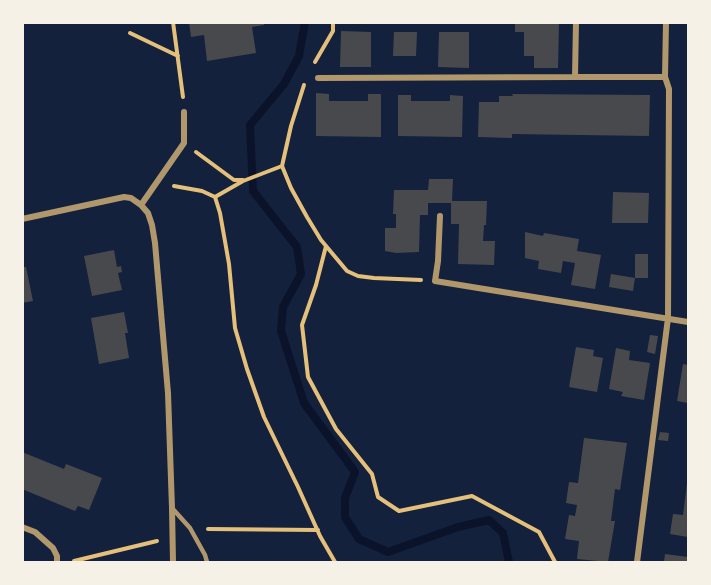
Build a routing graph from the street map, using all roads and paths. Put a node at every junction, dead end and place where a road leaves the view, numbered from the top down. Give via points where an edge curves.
1 (173, 22) edge
2 (333, 22) edge
3 (576, 22) edge
4 (666, 22) edge
5 (130, 33) dead end
6 (178, 56) junction
7 (311, 69) dead end
8 (665, 76) junction
9 (575, 77) junction
10 (306, 78) dead end
11 (318, 78) dead end
12 (184, 112) joint
13 (184, 143) junction
14 (282, 166) junction
15 (243, 180) junction
16 (155, 184) junction
17 (215, 197) junction
18 (143, 207) junction
19 (440, 216) dead end
20 (22, 219) edge
21 (326, 246) junction
22 (435, 280) junction
23 (668, 318) junction
24 (688, 322) edge
25 (172, 508) junction
26 (22, 527) edge
27 (190, 528) junction
28 (318, 530) junction
29 (173, 538) junction
30 (205, 555) junction
31 (57, 562) edge
32 (67, 562) edge
33 (173, 562) edge
34 (207, 562) edge
35 (211, 562) edge
36 (335, 562) edge
37 (555, 562) edge
38 (637, 562) edge

1 - 6 path
2 - 7 path via 333,31
3 - 9 street
4 - 8 street
5 - 6 path
6 - 12 path
8 - 9 street
8 - 23 street via 669,89
9 - 11 street
10 - 14 path
12 - 13 street
13 - 15 path via 234,180
13 - 16 street
14 - 15 path
14 - 21 path via 300,206
15 - 17 path
16 - 17 path via 202,191
16 - 18 street
17 - 28 path via 229,264 235,328 247,369 264,417
18 - 20 street via 124,197
18 - 25 street via 155,243 168,393
19 - 22 street
21 - 22 path via 346,271 358,276
21 - 37 path via 302,325 308,377 336,429 372,474 378,497 399,511 472,496 539,531
22 - 23 street
23 - 24 street
23 - 38 street
25 - 27 lane
25 - 29 street
26 - 31 street via 35,532 53,548
27 - 28 path
27 - 30 lane
28 - 36 path
29 - 32 path
29 - 33 street
30 - 34 lane
30 - 35 lane

